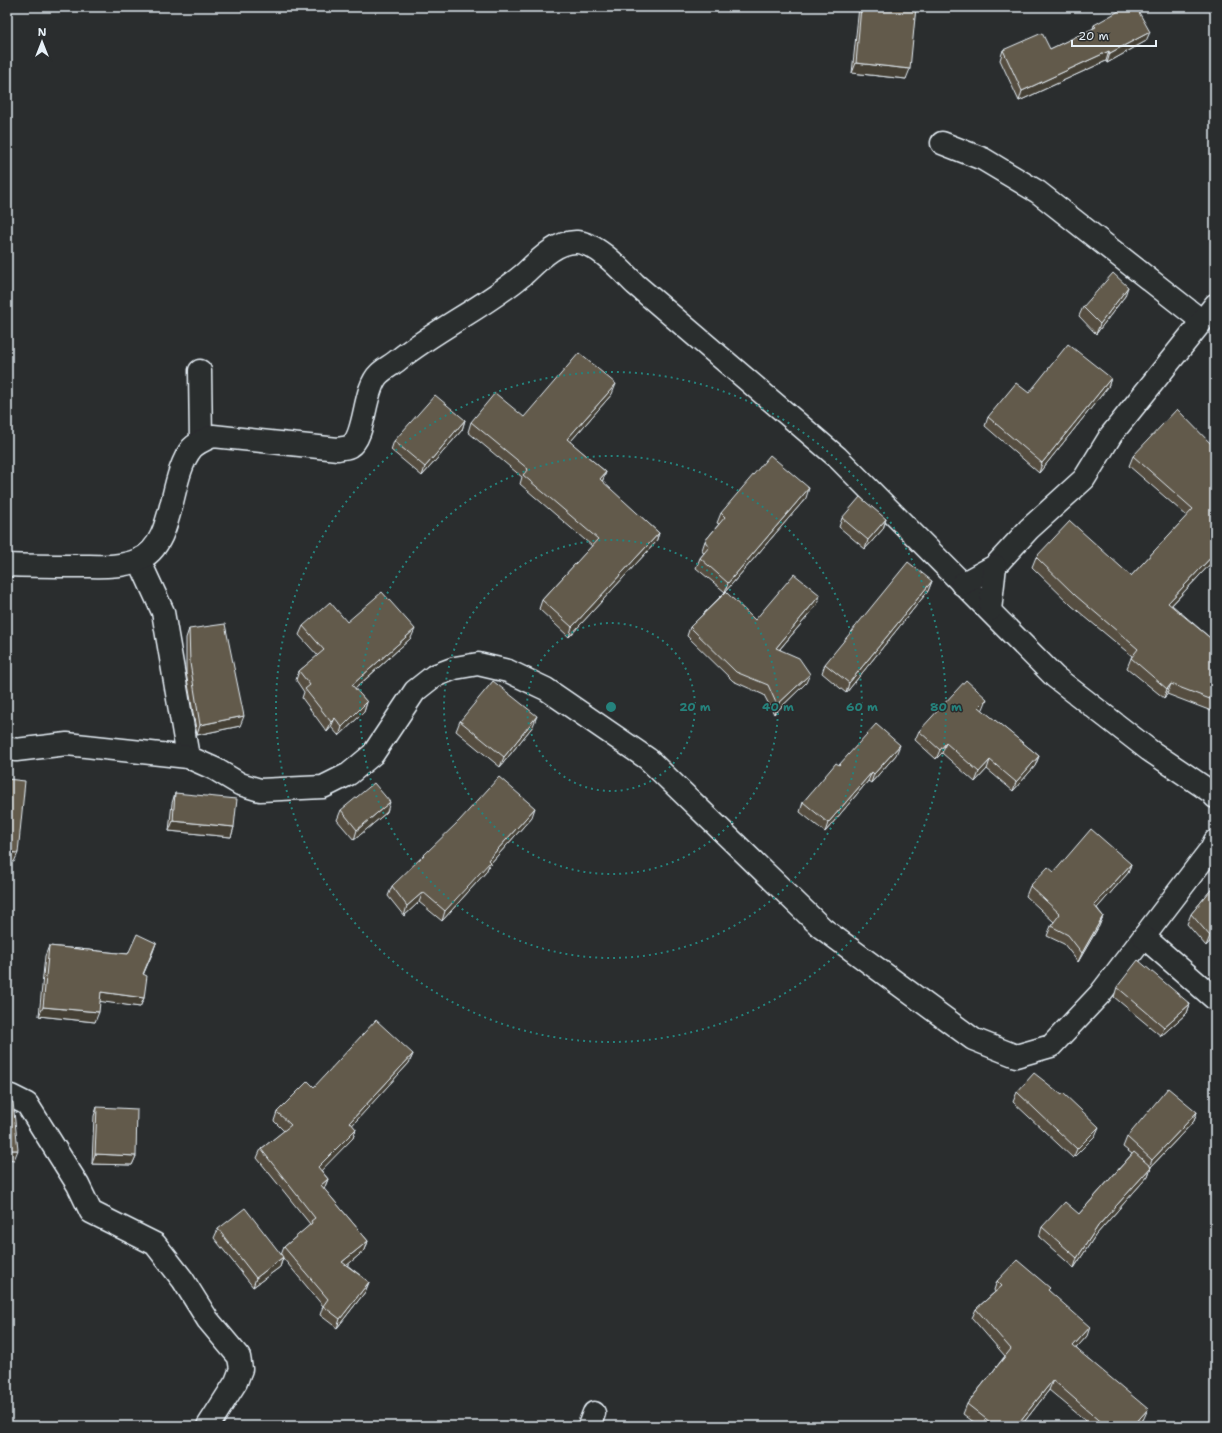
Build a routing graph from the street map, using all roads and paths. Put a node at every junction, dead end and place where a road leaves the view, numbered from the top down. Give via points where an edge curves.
1 (942, 143) dead end
2 (1209, 313) edge
3 (200, 371) dead end
4 (201, 441) junction
5 (139, 560) junction
6 (7, 565) edge
7 (995, 566) junction
8 (962, 584) junction
9 (990, 610) junction
10 (7, 748) edge
11 (188, 757) junction
12 (1215, 797) edge
13 (1215, 841) edge
14 (1144, 937) junction
15 (1215, 999) edge
16 (7, 1096) edge
17 (208, 1426) edge

1 - 2 street via 983,160 1038,192
2 - 7 street via 1111,435 1084,480 1029,528
3 - 4 street
4 - 5 street via 184,462 165,527 154,548
4 - 8 street via 213,436 338,449 350,446 357,436 371,386 378,374 421,342 508,288 544,256 561,245 577,242 590,246 613,262 635,284 837,457
5 - 6 street via 120,566
5 - 11 street via 163,612
7 - 8 street
7 - 9 street
8 - 9 street
9 - 12 street via 1056,677 1149,750
10 - 11 street via 16,750 67,744
11 - 14 street via 240,784 260,790 323,787 349,774 373,754 415,691 434,676 455,668 478,664 508,671 546,689 648,759 822,928 973,1039 1016,1056 1051,1046 1100,994
13 - 14 street
14 - 15 street
16 - 17 street via 27,1104 78,1185 91,1212 155,1244 183,1280 208,1320 239,1357 241,1369 236,1382

